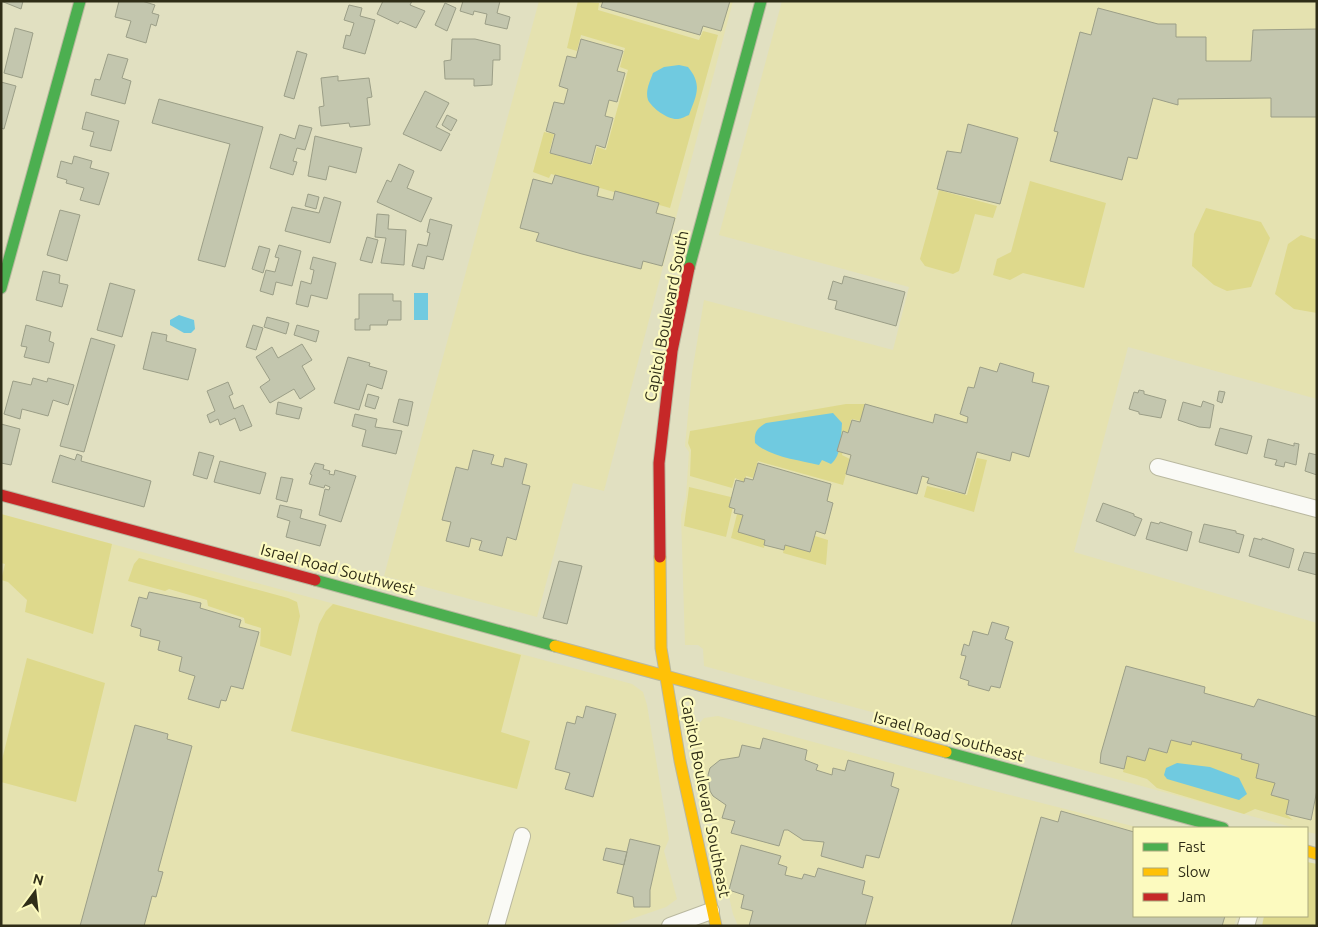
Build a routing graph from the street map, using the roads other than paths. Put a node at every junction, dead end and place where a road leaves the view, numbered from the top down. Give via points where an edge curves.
1 (80, 1) edge
2 (761, 1) edge
3 (1, 288) edge
4 (1158, 467) dead end
5 (1, 495) edge
6 (1317, 509) edge
7 (666, 675) junction
8 (1219, 827) edge
9 (522, 836) dead end
10 (714, 918) edge
11 (496, 926) edge
12 (670, 926) edge

1 - 3 street
2 - 7 street, Capitol Boulevard South via 690,262 666,393 659,464 661,648
4 - 6 street
5 - 7 street, Israel Road Southwest
7 - 8 street, Israel Road Southeast
7 - 10 street, Capitol Boulevard Southeast via 680,761
9 - 11 street
10 - 12 street

